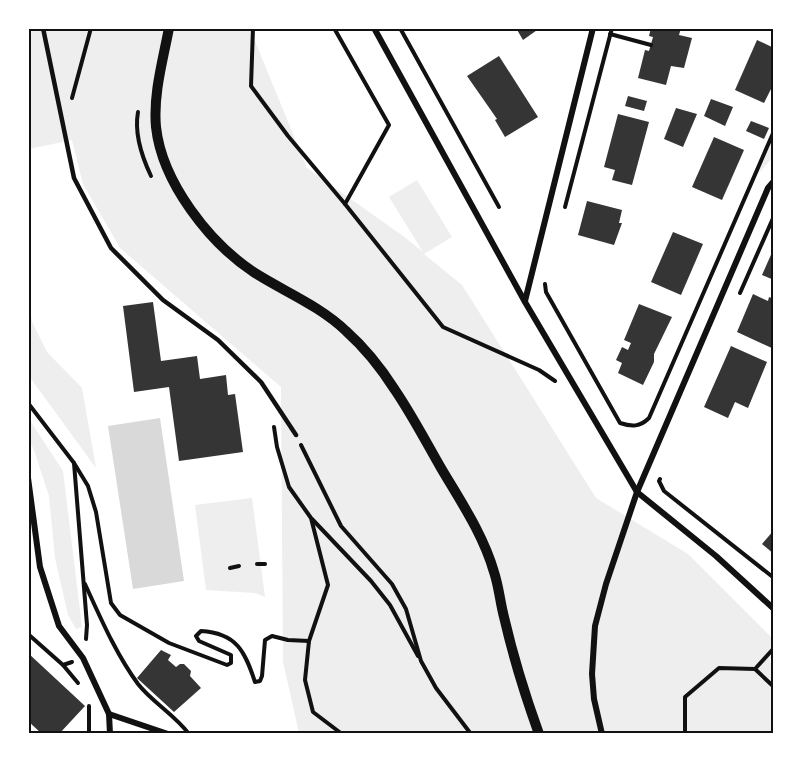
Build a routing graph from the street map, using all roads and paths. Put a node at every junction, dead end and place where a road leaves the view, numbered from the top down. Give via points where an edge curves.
1 (43, 28) edge
2 (91, 28) edge
3 (169, 28) edge
4 (254, 28) edge
5 (334, 28) edge
6 (374, 28) edge
7 (400, 28) edge
8 (593, 28) edge
9 (612, 28) edge
10 (610, 34) junction
11 (651, 45) dead end
12 (72, 99) dead end
13 (138, 110) dead end
14 (774, 132) edge
15 (774, 181) edge
16 (154, 182) dead end
17 (345, 204) junction
18 (499, 207) dead end
19 (564, 212) dead end
20 (774, 216) edge
21 (546, 278) dead end
22 (525, 302) junction
23 (736, 304) dead end
24 (270, 396) junction
25 (580, 398) junction
26 (28, 403) edge
27 (296, 435) joint
28 (74, 463) junction
29 (663, 472) dead end
30 (28, 478) edge
31 (637, 492) junction
32 (311, 518) junction
33 (257, 564) dead end
34 (265, 564) dead end
35 (239, 566) dead end
36 (230, 568) dead end
37 (774, 578) edge
38 (84, 581) junction
39 (774, 609) edge
40 (28, 634) edge
41 (309, 641) junction
42 (774, 648) edge
43 (83, 658) junction
44 (421, 661) junction
45 (63, 666) junction
46 (755, 669) junction
47 (80, 686) dead end
48 (774, 687) edge
49 (89, 704) dead end
50 (109, 714) junction
51 (89, 734) edge
52 (110, 734) edge
53 (168, 734) edge
54 (189, 734) edge
55 (342, 734) edge
56 (471, 734) edge
57 (539, 734) edge
58 (602, 734) edge
59 (685, 734) edge

1 - 24 lane via 74,178 111,248 163,300 218,340
2 - 12 path
3 - 57 street via 156,96 156,126 163,160 178,190 200,222 228,251 345,330 373,358 396,390 480,534 495,573 503,616
4 - 17 path via 251,86
5 - 17 path via 389,125
6 - 22 street
7 - 18 path
8 - 22 street
9 - 10 path
10 - 11 path
10 - 19 path
13 - 16 path via 140,153
14 - 21 path via 649,418 643,424 620,423 546,292
15 - 31 street
17 - 25 path via 443,327 539,370
20 - 23 path
22 - 25 street
24 - 27 lane
24 - 32 path via 277,447 289,487
25 - 31 street
26 - 28 path
27 - 44 path via 341,526 397,592
28 - 38 path
28 - 41 path via 88,486 96,512 111,603 120,615 170,642 227,665 231,656 196,636 201,631 211,631 234,640 247,657 255,682 262,676 265,640 272,636
29 - 37 path via 659,481 664,491
30 - 43 street via 40,567 59,626
31 - 39 street
31 - 58 street via 595,626 592,674
32 - 41 path via 328,585
32 - 44 path via 390,605
33 - 34 path
35 - 36 path
38 - 43 path via 87,625
38 - 54 path via 109,636 140,686
40 - 45 path
41 - 55 path via 305,680 313,712
42 - 46 path
43 - 45 path
43 - 50 street
44 - 56 path
45 - 47 path
46 - 48 path
46 - 59 path via 719,668 685,697
49 - 51 path
50 - 52 street
50 - 53 street

